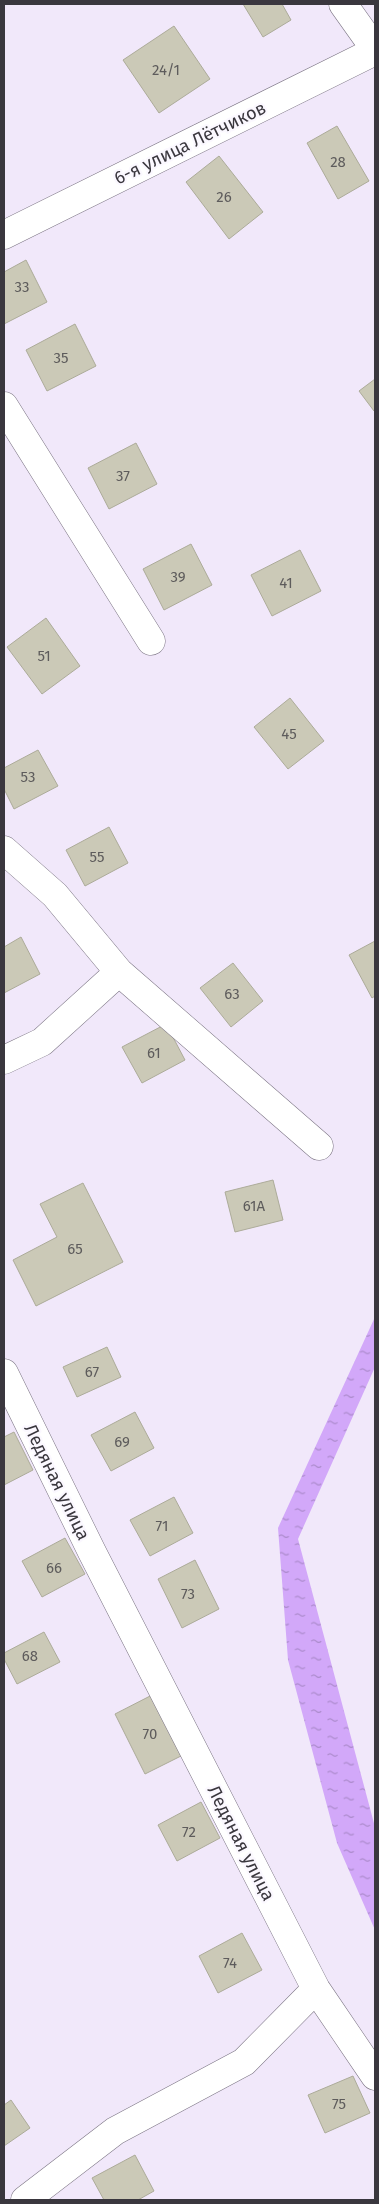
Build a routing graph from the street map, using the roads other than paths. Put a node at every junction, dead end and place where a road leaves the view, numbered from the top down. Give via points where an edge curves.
1 (344, 4) edge
2 (375, 50) edge
3 (4, 235) edge
4 (4, 406) edge
5 (151, 641) dead end
6 (4, 850) edge
7 (119, 972) junction
8 (4, 1060) edge
9 (319, 1146) dead end
10 (4, 1373) edge
11 (316, 1989) junction
12 (375, 2076) edge
13 (25, 2200) edge

1 - 2 street
2 - 3 street, 6-я улица Лётчиков
4 - 5 street
6 - 7 street via 55,895
7 - 8 street via 42,1042
7 - 9 street
10 - 11 street, Ледяная улица
11 - 12 street, Ледяная улица
11 - 13 street via 244,2062 115,2131

